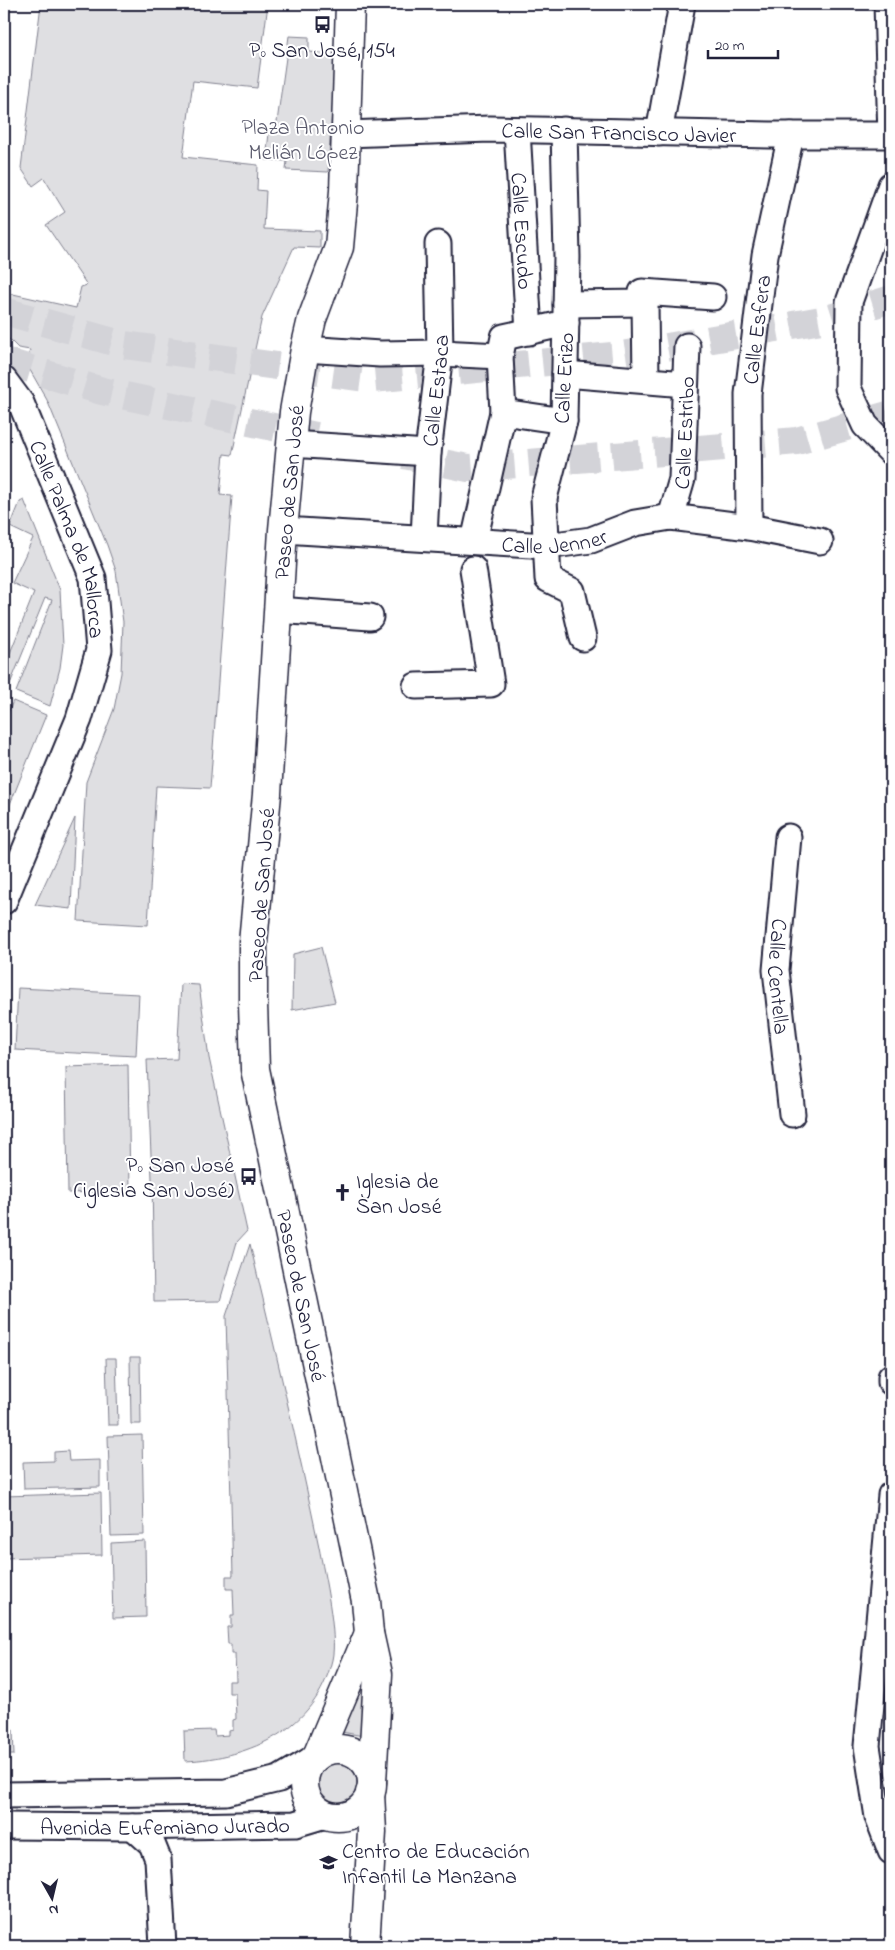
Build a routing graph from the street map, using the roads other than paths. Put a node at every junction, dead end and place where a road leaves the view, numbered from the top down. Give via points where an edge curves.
1 (350, 4) edge
2 (682, 4) edge
3 (887, 4) edge
4 (517, 130) junction
5 (564, 130) junction
6 (660, 133) junction
7 (345, 134) junction
8 (791, 135) junction
9 (891, 136) edge
10 (891, 186) edge
11 (438, 244) dead end
12 (713, 297) dead end
13 (645, 303) junction
14 (566, 313) junction
15 (529, 332) junction
16 (687, 346) dead end
17 (305, 349) junction
18 (440, 353) junction
19 (500, 356) junction
20 (565, 374) junction
21 (4, 380) edge
22 (646, 380) junction
23 (685, 384) junction
24 (503, 412) junction
25 (564, 421) junction
26 (291, 444) junction
27 (891, 452) edge
28 (428, 453) junction
29 (671, 517) junction
30 (749, 527) junction
31 (283, 530) junction
32 (424, 538) junction
33 (820, 541) dead end
34 (474, 542) junction
35 (547, 546) junction
36 (472, 569) dead end
37 (278, 610) junction
38 (370, 617) dead end
39 (583, 638) dead end
40 (416, 686) dead end
41 (788, 837) dead end
42 (4, 901) edge
43 (792, 1114) dead end
44 (891, 1377) edge
45 (891, 1382) edge
46 (891, 1495) edge
47 (369, 1634) junction
48 (315, 1758) junction
49 (371, 1788) junction
50 (4, 1795) edge
51 (326, 1815) junction
52 (4, 1826) edge
53 (133, 1827) junction
54 (891, 1851) edge
55 (163, 1946) edge
56 (365, 1946) edge

1 - 7 street, Paseo de San José
2 - 6 street
3 - 9 street
4 - 5 street, Calle San Francisco Javier
4 - 7 street, Calle San Francisco Javier
4 - 15 street, Calle Escudo
5 - 6 street, Calle San Francisco Javier
5 - 14 street, Calle Erizo
6 - 8 street, Calle San Francisco Javier
7 - 17 street, Paseo de San José via 339,247 312,319
8 - 9 street, Calle San Francisco Javier
8 - 30 street, Calle Esfera via 765,255 748,394
10 - 27 street via 849,302 848,388 865,425
11 - 18 street, Calle Estaca
12 - 13 street via 642,292
13 - 14 street
13 - 22 street
14 - 15 street
14 - 20 street, Calle Erizo
15 - 19 street via 504,337
16 - 23 street, Calle Estribo
17 - 18 street via 380,354
17 - 26 street, Paseo de San José
18 - 19 street
18 - 28 street, Calle Estaca
19 - 24 street
20 - 22 street
20 - 25 street, Calle Erizo
21 - 42 street, Calle Palma de Mallorca via 21,402 93,578 99,650 79,719
22 - 23 street
23 - 29 street, Calle Estribo via 682,479
24 - 25 street
24 - 34 street
25 - 35 street, Calle Erizo via 544,498
26 - 28 street
26 - 31 street, Paseo de San José
28 - 32 street, Calle Estaca
29 - 30 street, Calle Jenner
29 - 35 street, Calle Jenner via 635,523 591,540
30 - 33 street, Calle Jenner
31 - 32 street, Calle Jenner
31 - 37 street, Paseo de San José
32 - 34 street, Calle Jenner
34 - 35 street, Calle Jenner
35 - 39 street, Calle Erizo via 548,579 572,591
36 - 40 street via 491,684
37 - 38 street
37 - 47 street, Paseo de San José via 267,794 253,942 255,1069 366,1601
41 - 43 street, Calle Centella via 776,970
44 - 45 street
46 - 54 street via 867,1746 878,1816
47 - 48 street
47 - 49 street, Paseo de San José via 378,1674
48 - 49 street via 326,1751 348,1750 365,1762 370,1772
48 - 50 street, Avenida Eufemiano Jurado via 279,1779 226,1792
48 - 51 street via 307,1768 304,1790 316,1809
49 - 51 street via 358,1811 347,1816
49 - 56 street, Paseo de San José via 372,1832
51 - 53 street, Avenida Eufemiano Jurado via 295,1824
52 - 53 street, Avenida Eufemiano Jurado
53 - 55 street via 152,1844 158,1860

